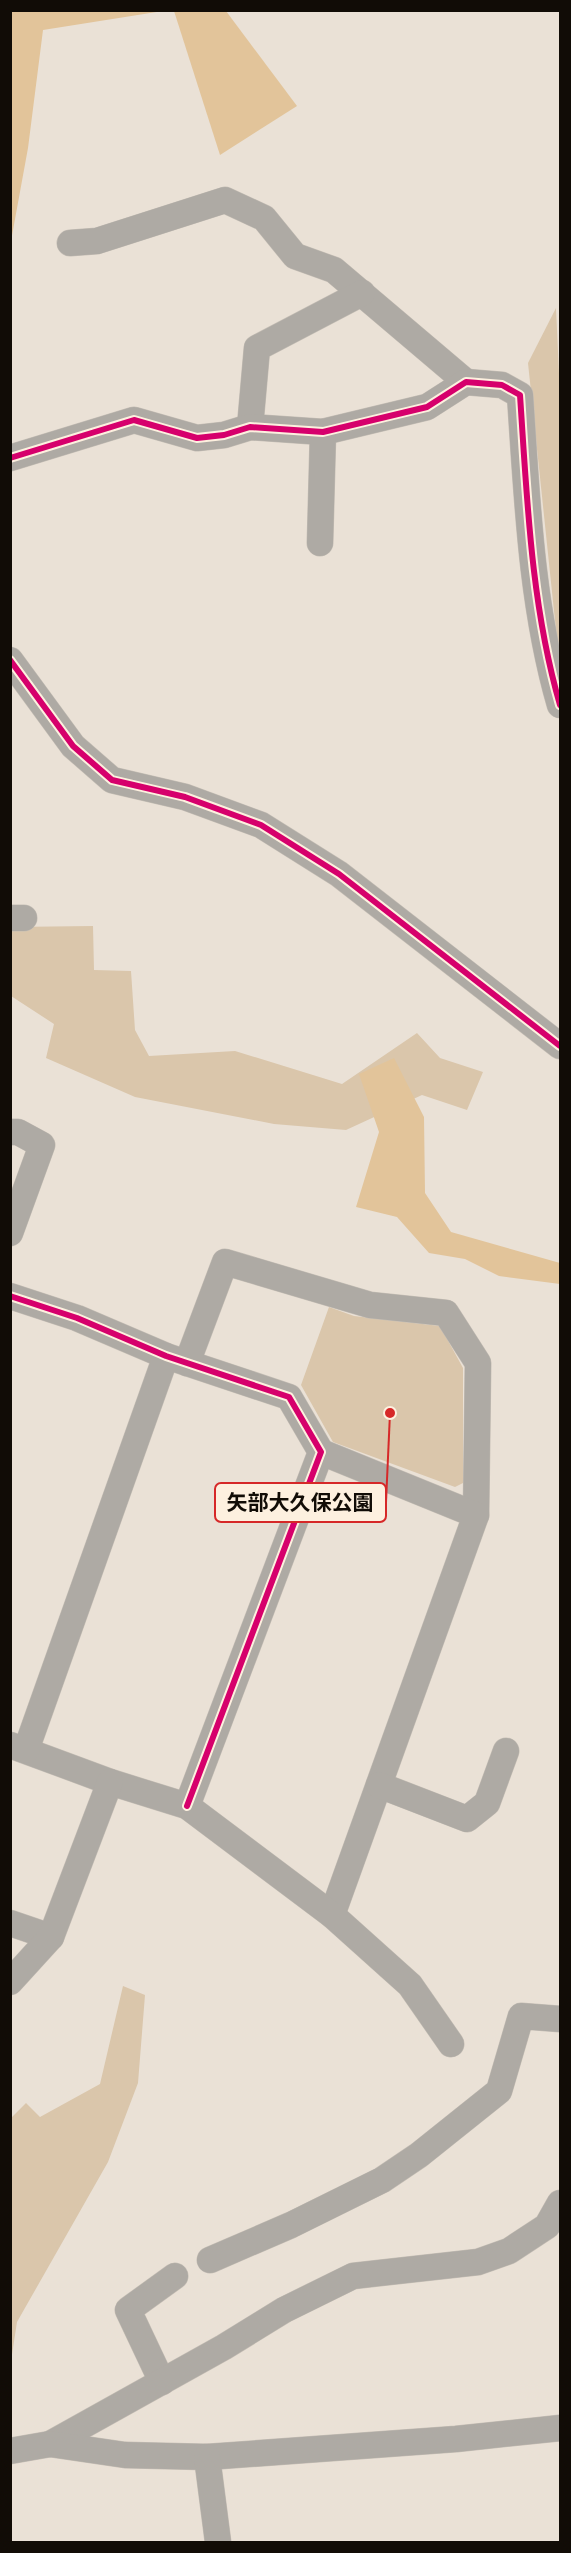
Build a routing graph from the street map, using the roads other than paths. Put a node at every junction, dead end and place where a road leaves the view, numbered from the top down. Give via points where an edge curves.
1 (70, 243) dead end
2 (362, 293) junction
3 (466, 382) junction
4 (250, 427) junction
5 (323, 432) junction
6 (10, 458) edge
7 (320, 543) dead end
8 (10, 660) edge
9 (561, 705) edge
10 (561, 1046) edge
11 (10, 1132) edge
12 (10, 1233) edge
13 (12, 1301) edge
14 (176, 1360) junction
15 (321, 1452) junction
16 (476, 1515) junction
17 (18, 1747) edge
18 (506, 1751) dead end
19 (110, 1782) junction
20 (379, 1785) junction
21 (187, 1806) junction
22 (332, 1915) junction
23 (10, 1923) edge
24 (51, 1937) junction
25 (10, 1982) edge
26 (561, 2019) edge
27 (451, 2044) dead end
28 (561, 2203) edge
29 (210, 2260) dead end
30 (175, 2276) dead end
31 (162, 2382) junction
32 (561, 2428) edge
33 (50, 2444) junction
34 (10, 2451) edge
35 (207, 2457) junction
36 (218, 2542) edge

1 - 2 street via 97,241 225,200 264,218 295,256 334,270
2 - 3 street
2 - 4 street via 257,348
3 - 5 street via 427,407
3 - 9 street via 502,385 520,395 533,563 548,663
4 - 5 street
4 - 6 street via 197,438 134,420
5 - 7 street
8 - 10 street via 73,746 112,780 185,797 261,825 339,874
11 - 12 street via 18,1132 42,1145
13 - 14 street via 77,1318
14 - 15 street via 289,1397
14 - 16 street via 225,1262 369,1305 446,1313 478,1363
14 - 17 street
15 - 16 street
15 - 21 street
16 - 20 street
17 - 19 street
18 - 20 street via 487,1803 466,1819
19 - 21 street
19 - 24 street
20 - 22 street
21 - 22 street
22 - 27 street via 410,1985
23 - 24 street
24 - 25 street
26 - 29 street via 521,2016 499,2091 419,2155 372,2185
28 - 31 street via 547,2226 509,2251 478,2262 353,2276 284,2310
30 - 31 street via 128,2310
31 - 33 street
32 - 35 street
33 - 34 street
33 - 35 street via 125,2455
35 - 36 street

